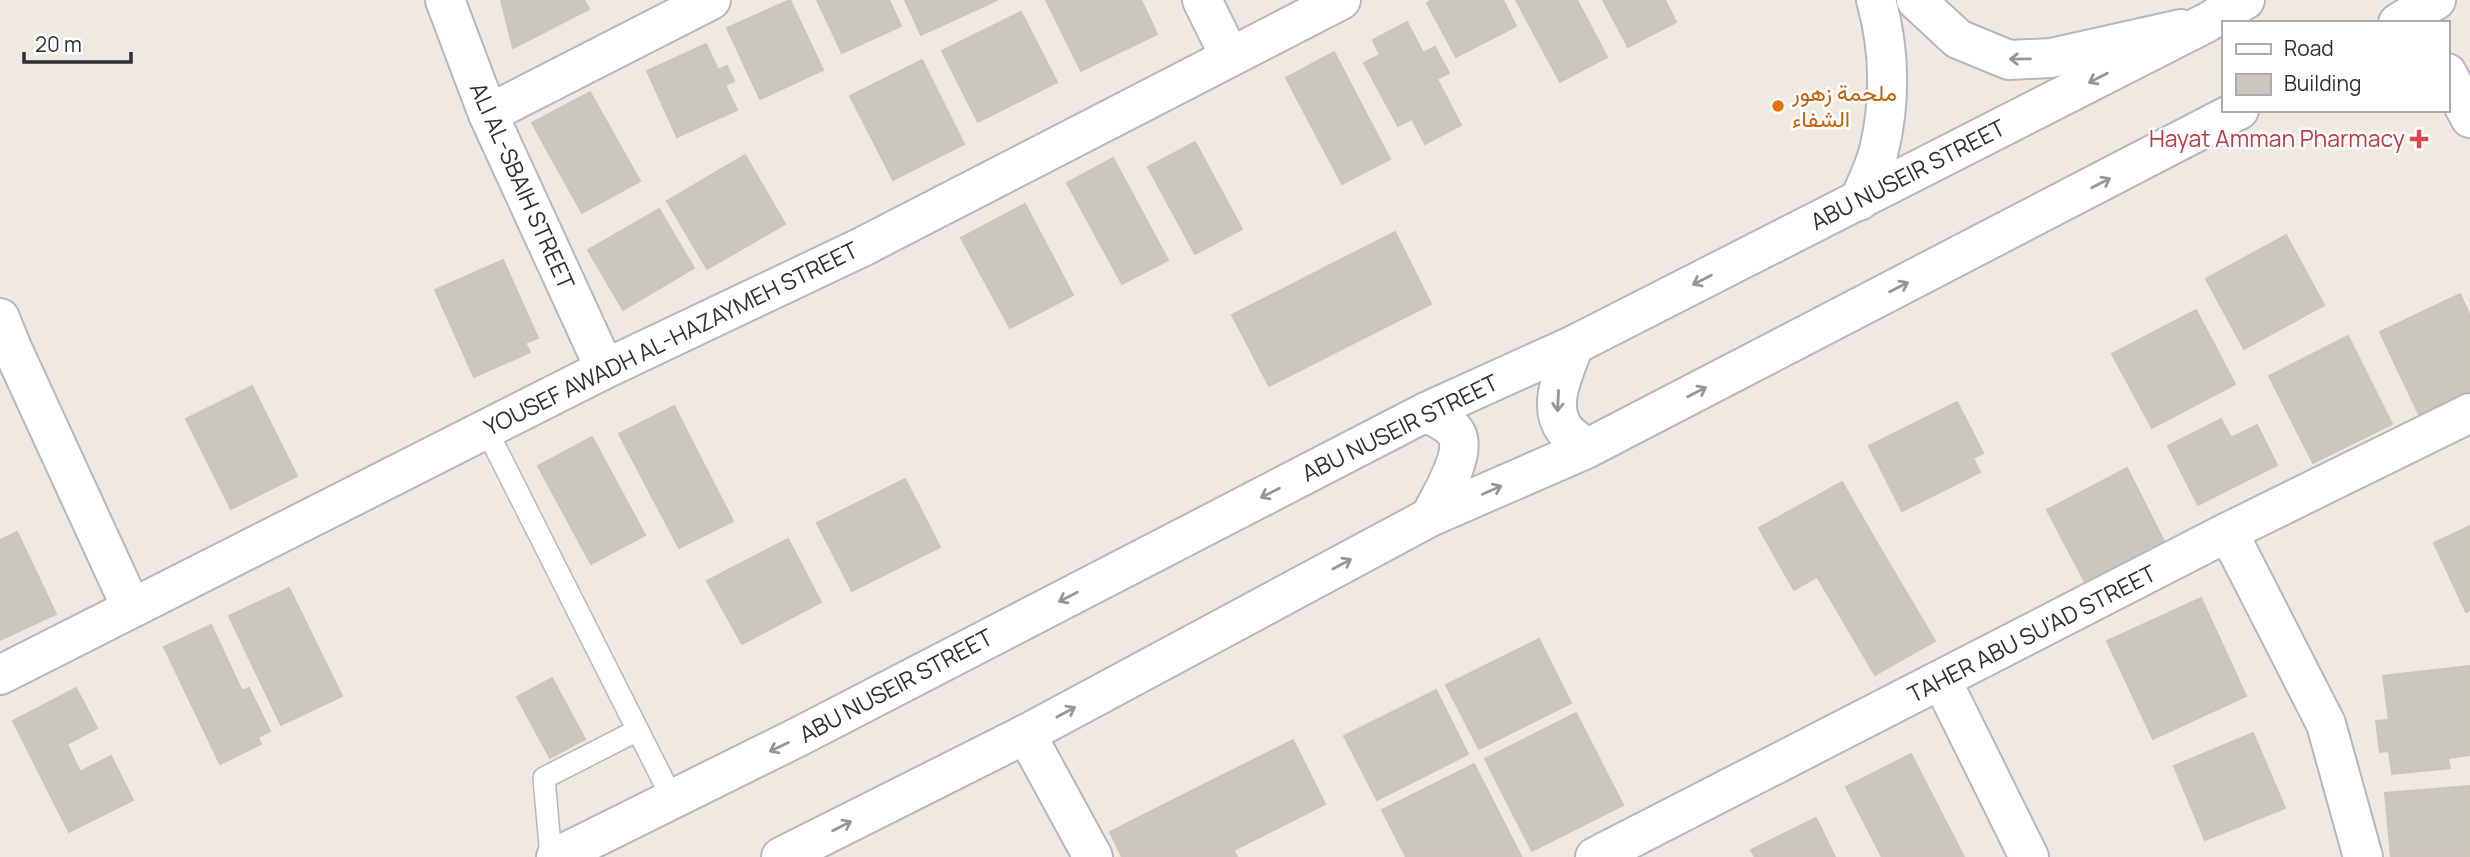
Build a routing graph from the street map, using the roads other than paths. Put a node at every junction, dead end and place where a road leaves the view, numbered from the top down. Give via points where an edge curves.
1 (445, 0) edge
2 (711, 0) edge
3 (1202, 0) edge
4 (1341, 0) edge
5 (1876, 0) edge
6 (1916, 0) edge
7 (2245, 0) edge
8 (2206, 23) junction
9 (1230, 57) junction
10 (2449, 77) edge
11 (2235, 112) edge
12 (488, 114) junction
13 (2470, 118) edge
14 (1859, 201) junction
15 (4, 340) edge
16 (1574, 345) junction
17 (605, 369) junction
18 (1426, 412) junction
19 (2470, 413) edge
20 (486, 429) junction
21 (1587, 449) junction
22 (1430, 517) junction
23 (2228, 532) junction
24 (131, 607) junction
25 (0, 675) edge
26 (1942, 681) junction
27 (638, 730) junction
28 (1026, 734) junction
29 (672, 798) junction
30 (551, 857) edge
31 (556, 857) edge
32 (781, 857) edge
33 (1093, 857) edge
34 (1595, 857) edge
35 (2029, 857) edge
36 (2363, 857) edge

1 - 12 street, ALI AL-SBAIH STREET
2 - 12 street
3 - 9 street
4 - 9 street, YOUSEF AWADH AL-HAZAYMEH STREET
5 - 14 street via 1885,32 1888,92 1879,152
8 -> 6 street via 2051,58 2009,60 1958,39
7 - 8 street, ABU NUSEIR STREET
8 -> 14 street, ABU NUSEIR STREET
9 - 17 street, YOUSEF AWADH AL-HAZAYMEH STREET via 862,247
10 - 13 street
21 -> 11 street
12 - 17 street, ALI AL-SBAIH STREET
14 -> 16 street, ABU NUSEIR STREET
15 - 24 street
16 - 18 street, ABU NUSEIR STREET
16 -> 21 street via 1556,408 1566,431
17 - 20 street, YOUSEF AWADH AL-HAZAYMEH STREET
18 - 22 street via 1450,426 1459,445 1450,477
18 -> 29 street, ABU NUSEIR STREET
19 - 23 street, TAHER ABU SU'AD STREET
20 - 24 street, YOUSEF AWADH AL-HAZAYMEH STREET
20 - 27 lane
22 -> 21 street
28 -> 22 street
23 - 26 street, TAHER ABU SU'AD STREET
23 - 36 street via 2326,724
24 - 25 street, YOUSEF AWADH AL-HAZAYMEH STREET
26 - 34 street, TAHER ABU SU'AD STREET
26 - 35 street
27 - 29 lane
27 - 30 lane via 544,778
32 -> 28 street
28 - 33 street
29 - 31 street, ABU NUSEIR STREET

